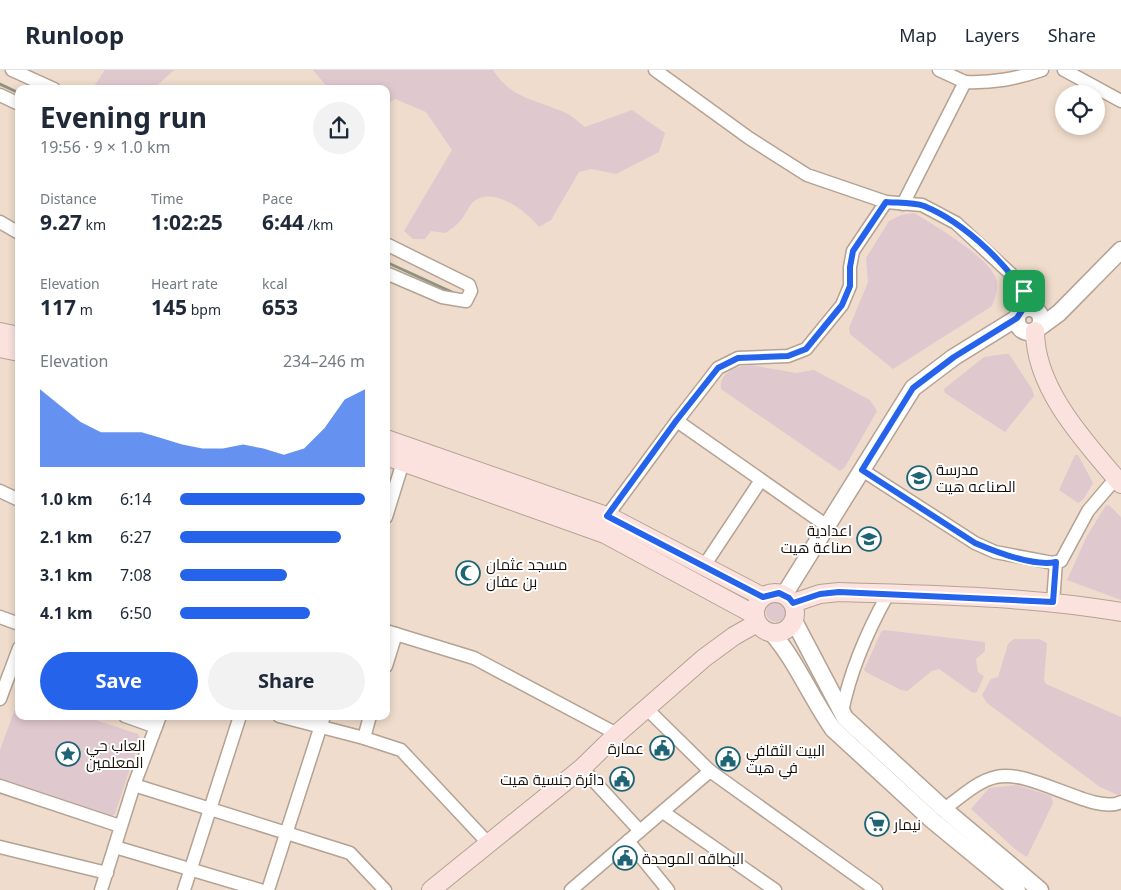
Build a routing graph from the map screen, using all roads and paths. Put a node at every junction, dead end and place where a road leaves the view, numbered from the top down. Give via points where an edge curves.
1 (12, 70) edge
2 (654, 70) edge
3 (939, 70) edge
4 (1042, 70) edge
5 (1064, 70) edge
6 (965, 82) junction
7 (45, 85) edge
8 (0, 96) edge
9 (1121, 101) edge
10 (15, 102) edge
11 (886, 202) junction
12 (903, 204) junction
13 (0, 222) edge
14 (15, 231) edge
15 (390, 246) edge
16 (1121, 250) edge
17 (1011, 274) junction
18 (390, 275) edge
19 (1079, 294) junction
20 (1034, 309) junction
21 (1027, 324) junction
22 (0, 332) edge
23 (15, 335) edge
24 (0, 348) edge
25 (15, 351) edge
26 (676, 421) junction
27 (390, 440) edge
28 (390, 457) edge
29 (404, 462) junction
30 (862, 470) junction
31 (762, 480) junction
32 (1118, 481) edge
33 (0, 491) edge
34 (15, 498) edge
35 (390, 506) edge
36 (607, 516) junction
37 (828, 526) junction
38 (1056, 562) junction
39 (704, 566) junction
40 (888, 594) junction
41 (763, 597) junction
42 (789, 599) junction
43 (1053, 602) junction
44 (1121, 612) edge
45 (0, 617) edge
46 (756, 619) junction
47 (794, 621) junction
48 (15, 623) edge
49 (391, 633) edge
50 (772, 633) junction
51 (13, 679) edge
52 (0, 699) edge
53 (646, 708) junction
54 (842, 712) junction
55 (239, 720) edge
56 (308, 720) edge
57 (369, 720) edge
58 (158, 721) edge
59 (322, 722) edge
60 (617, 734) junction
61 (364, 738) junction
62 (582, 768) junction
63 (710, 771) junction
64 (134, 785) junction
65 (0, 786) edge
66 (1121, 802) edge
67 (944, 809) junction
68 (211, 810) junction
69 (662, 812) junction
70 (120, 826) junction
71 (640, 831) junction
72 (286, 833) junction
73 (628, 841) junction
74 (488, 843) junction
75 (115, 847) junction
76 (0, 848) edge
77 (191, 870) junction
78 (107, 873) junction
79 (101, 890) edge
80 (184, 890) edge
81 (260, 890) edge
82 (268, 890) edge
83 (385, 890) edge
84 (431, 890) edge
85 (571, 890) edge
86 (668, 890) edge
87 (775, 890) edge
88 (876, 890) edge
89 (1017, 890) edge
90 (1040, 890) edge

1 - 7 street
2 - 11 street via 807,175
3 - 6 street
4 - 6 street via 1010,80
5 - 9 street
6 - 12 street
8 - 10 street
11 - 12 street
11 - 26 street via 853,251 850,286 842,305 806,349 788,356 738,358 728,362 718,368
12 - 17 street via 922,205 956,223
13 - 14 street
15 - 18 street via 469,284 471,292 466,301 442,297
16 - 19 street
17 - 20 street
17 - 21 street
19 - 20 street
19 - 21 street via 1055,316
20 - 21 street via 1040,317
21 - 30 street via 954,357 913,388
21 - 32 main road via 1046,383
22 - 23 main road
24 - 25 main road
26 - 31 street
26 - 36 street
27 - 36 main road
28 - 29 main road
29 - 35 street
29 - 46 main road via 605,534
30 - 37 street
30 - 38 street via 975,543 995,552
31 - 37 street
31 - 39 street
32 - 38 street via 1088,511 1061,561
33 - 34 street
36 - 39 main road
37 - 42 street
38 - 43 street
39 - 41 main road
40 - 42 main road via 829,592
40 - 43 main road
40 - 54 street via 846,690
41 - 42 main road via 773,593
41 - 46 main road via 757,605
42 - 47 main road via 796,615
43 - 44 main road
45 - 48 street
46 - 50 main road
46 - 53 main road
47 - 50 main road via 785,631
47 - 54 street
49 - 60 street via 474,658
50 - 89 street via 787,651 833,729 932,820
51 - 52 street
53 - 60 main road
53 - 63 street
54 - 67 street
55 - 68 street
56 - 59 street
57 - 61 street
58 - 64 street
59 - 61 street
59 - 72 street
60 - 62 main road
61 - 74 street via 401,750
62 - 71 street
62 - 74 main road
63 - 69 street
63 - 88 street
64 - 68 street
64 - 70 street
65 - 70 street
66 - 67 street via 1114,806 1099,804 1036,782 998,776 983,782
67 - 90 street
68 - 72 street
68 - 77 street
69 - 71 street
69 - 87 street
70 - 75 street
71 - 73 street
72 - 82 street
72 - 83 street via 350,853
73 - 85 street
73 - 86 street
74 - 84 main road
75 - 77 street
75 - 78 street
76 - 78 street
77 - 80 street
77 - 81 street
78 - 79 street

